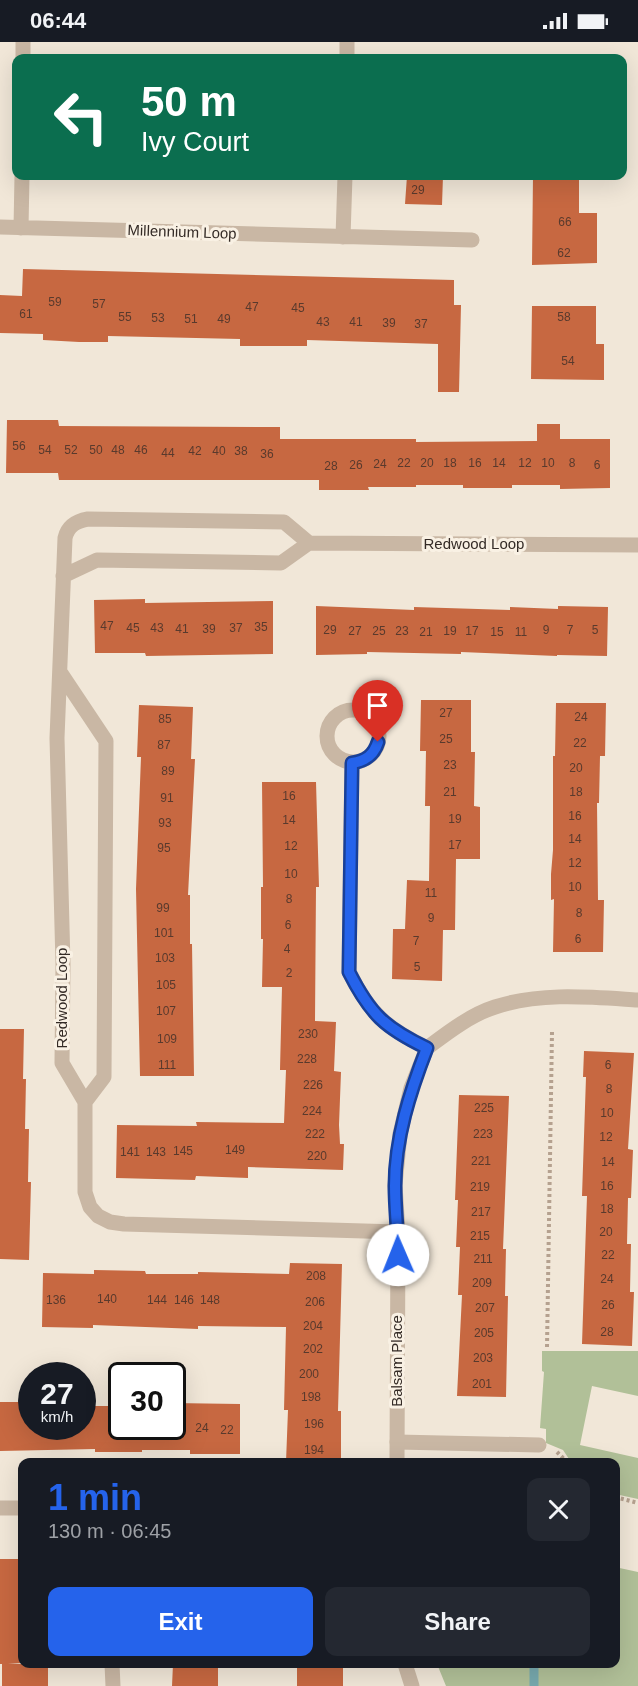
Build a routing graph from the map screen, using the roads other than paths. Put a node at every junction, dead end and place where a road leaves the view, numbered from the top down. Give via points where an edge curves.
1 (22, 180) edge
2 (345, 180) edge
3 (0, 227) edge
4 (21, 228) junction
5 (343, 237) junction
6 (472, 240) dead end
7 (309, 543) junction
8 (638, 545) edge
9 (63, 576) junction
10 (60, 672) junction
11 (352, 763) dead end
12 (638, 1000) edge
13 (427, 1048) junction
14 (86, 1102) junction
15 (398, 1232) junction
16 (397, 1442) junction
17 (539, 1445) dead end
18 (397, 1458) edge
19 (0, 1508) edge
20 (18, 1508) edge
21 (112, 1668) edge
22 (406, 1668) edge
23 (113, 1686) edge
24 (412, 1686) edge

1 - 4 street
2 - 5 street
3 - 4 street, Millennium Loop
4 - 5 street, Millennium Loop
5 - 6 street, Millennium Loop
7 - 8 street, Redwood Loop
7 - 9 street via 281,563 97,560
7 - 9 street, Redwood Loop via 284,522 88,519 77,521 67,532
9 - 10 street, Redwood Loop
10 - 14 street, Redwood Loop via 57,738 62,1063
10 - 14 street via 106,741 104,1077
11 - 13 street via 349,972 361,996 381,1021
12 - 13 street via 529,998 492,1007
13 - 15 street, Balsam Place via 411,1088 400,1134 395,1185
14 - 15 street via 85,1192 90,1207 110,1222
15 - 16 street, Balsam Place
16 - 17 street
16 - 18 street, Balsam Place
19 - 20 street
21 - 23 street
22 - 24 street

